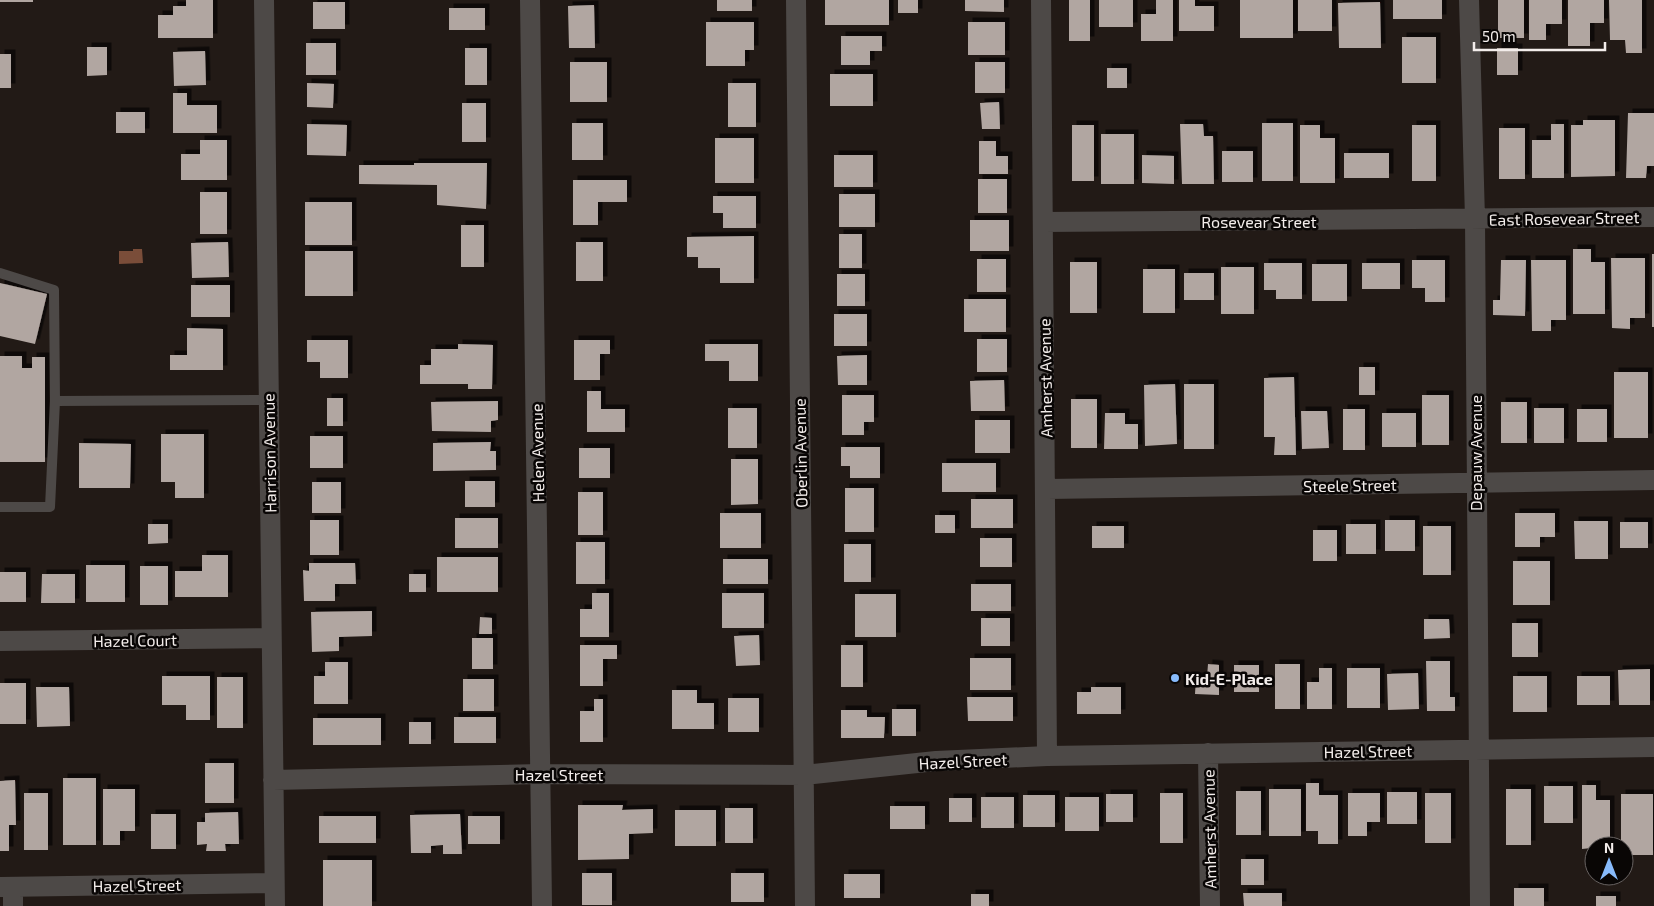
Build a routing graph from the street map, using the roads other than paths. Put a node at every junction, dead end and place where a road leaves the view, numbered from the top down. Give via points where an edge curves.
1 (264, 0) edge
2 (530, 0) edge
3 (796, 0) edge
4 (1041, 0) edge
5 (1469, 0) edge
6 (1654, 217) edge
7 (1475, 219) junction
8 (1043, 222) junction
9 (0, 273) edge
10 (268, 400) junction
11 (55, 401) junction
12 (1654, 480) edge
13 (1475, 483) junction
14 (1047, 489) junction
15 (0, 507) edge
16 (270, 638) junction
17 (0, 641) edge
18 (1654, 747) edge
19 (1478, 749) junction
20 (1208, 753) junction
21 (1048, 756) junction
22 (541, 774) junction
23 (804, 775) junction
24 (273, 780) junction
25 (274, 883) junction
26 (9, 893) edge
27 (274, 906) edge
28 (542, 906) edge
29 (805, 906) edge
30 (1210, 906) edge
31 (1480, 906) edge

1 - 10 street, Harrison Avenue
2 - 22 street, Helen Avenue
3 - 23 street, Oberlin Avenue
4 - 8 street, Amherst Avenue
5 - 7 street, Depauw Avenue
6 - 7 street, East Rosevear Street
7 - 8 street, Rosevear Street
7 - 13 street, Depauw Avenue
8 - 14 street, Amherst Avenue
9 - 11 lane via 54,290
10 - 11 lane
10 - 16 street, Harrison Avenue
11 - 15 lane via 50,507
12 - 13 street, Steele Street
13 - 14 street, Steele Street
13 - 19 street, Depauw Avenue
14 - 21 street, Amherst Avenue
16 - 17 street, Hazel Court
16 - 24 street, Harrison Avenue
18 - 19 street, Hazel Street
19 - 20 street, Hazel Street
19 - 31 street, Depauw Avenue
20 - 21 street, Hazel Street
20 - 30 street, Amherst Avenue
21 - 23 street, Hazel Street via 936,761
22 - 23 street, Hazel Street
22 - 24 street, Hazel Street
22 - 28 street, Helen Avenue
23 - 29 street, Oberlin Avenue
24 - 25 street, Harrison Avenue
25 - 26 street, Hazel Street
25 - 27 street, Harrison Avenue

